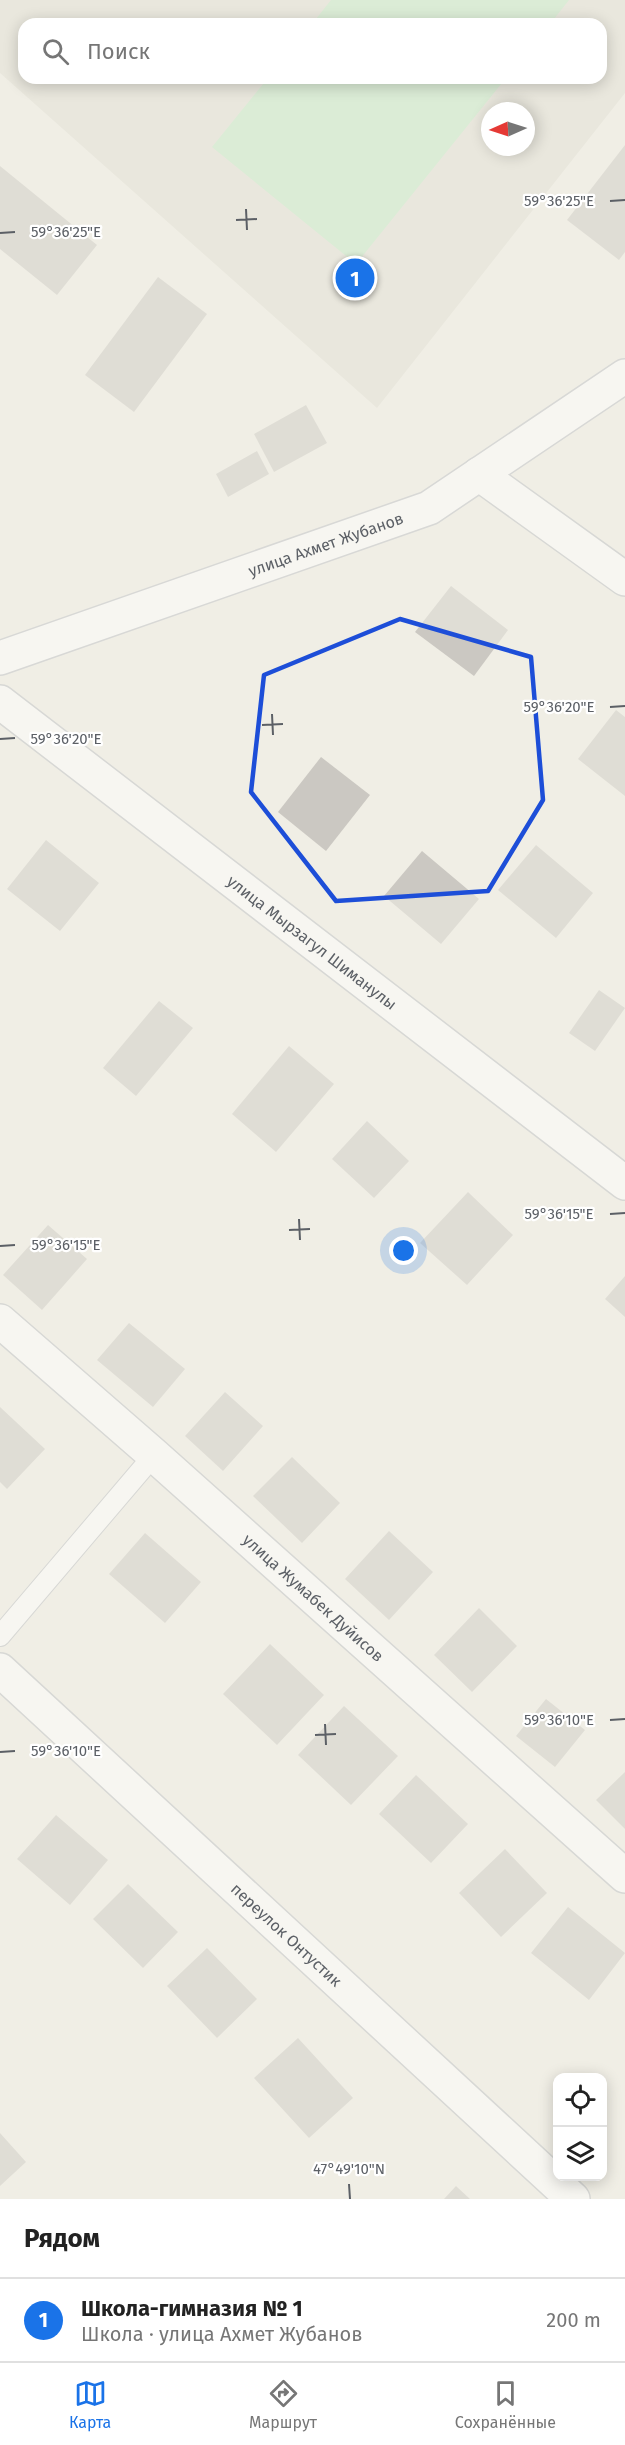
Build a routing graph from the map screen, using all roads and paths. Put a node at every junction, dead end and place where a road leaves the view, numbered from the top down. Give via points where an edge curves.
1 (625, 376) edge
2 (479, 474) junction
3 (625, 579) edge
4 (0, 658) edge
5 (0, 702) edge
6 (625, 1183) edge
7 (0, 1321) edge
8 (154, 1455) junction
9 (0, 1636) edge
10 (0, 1670) edge
11 (625, 1876) edge
12 (573, 2199) edge

1 - 2 street, улица Ахмет Жубанов
2 - 3 street
2 - 4 street, улица Ахмет Жубанов via 429,507
5 - 6 street, улица Мырзагул Шиманулы
7 - 8 street, улица Жумабек Дуйисов
8 - 9 lane
8 - 11 street, улица Жумабек Дуйисов
10 - 12 street, переулок Онтустик

